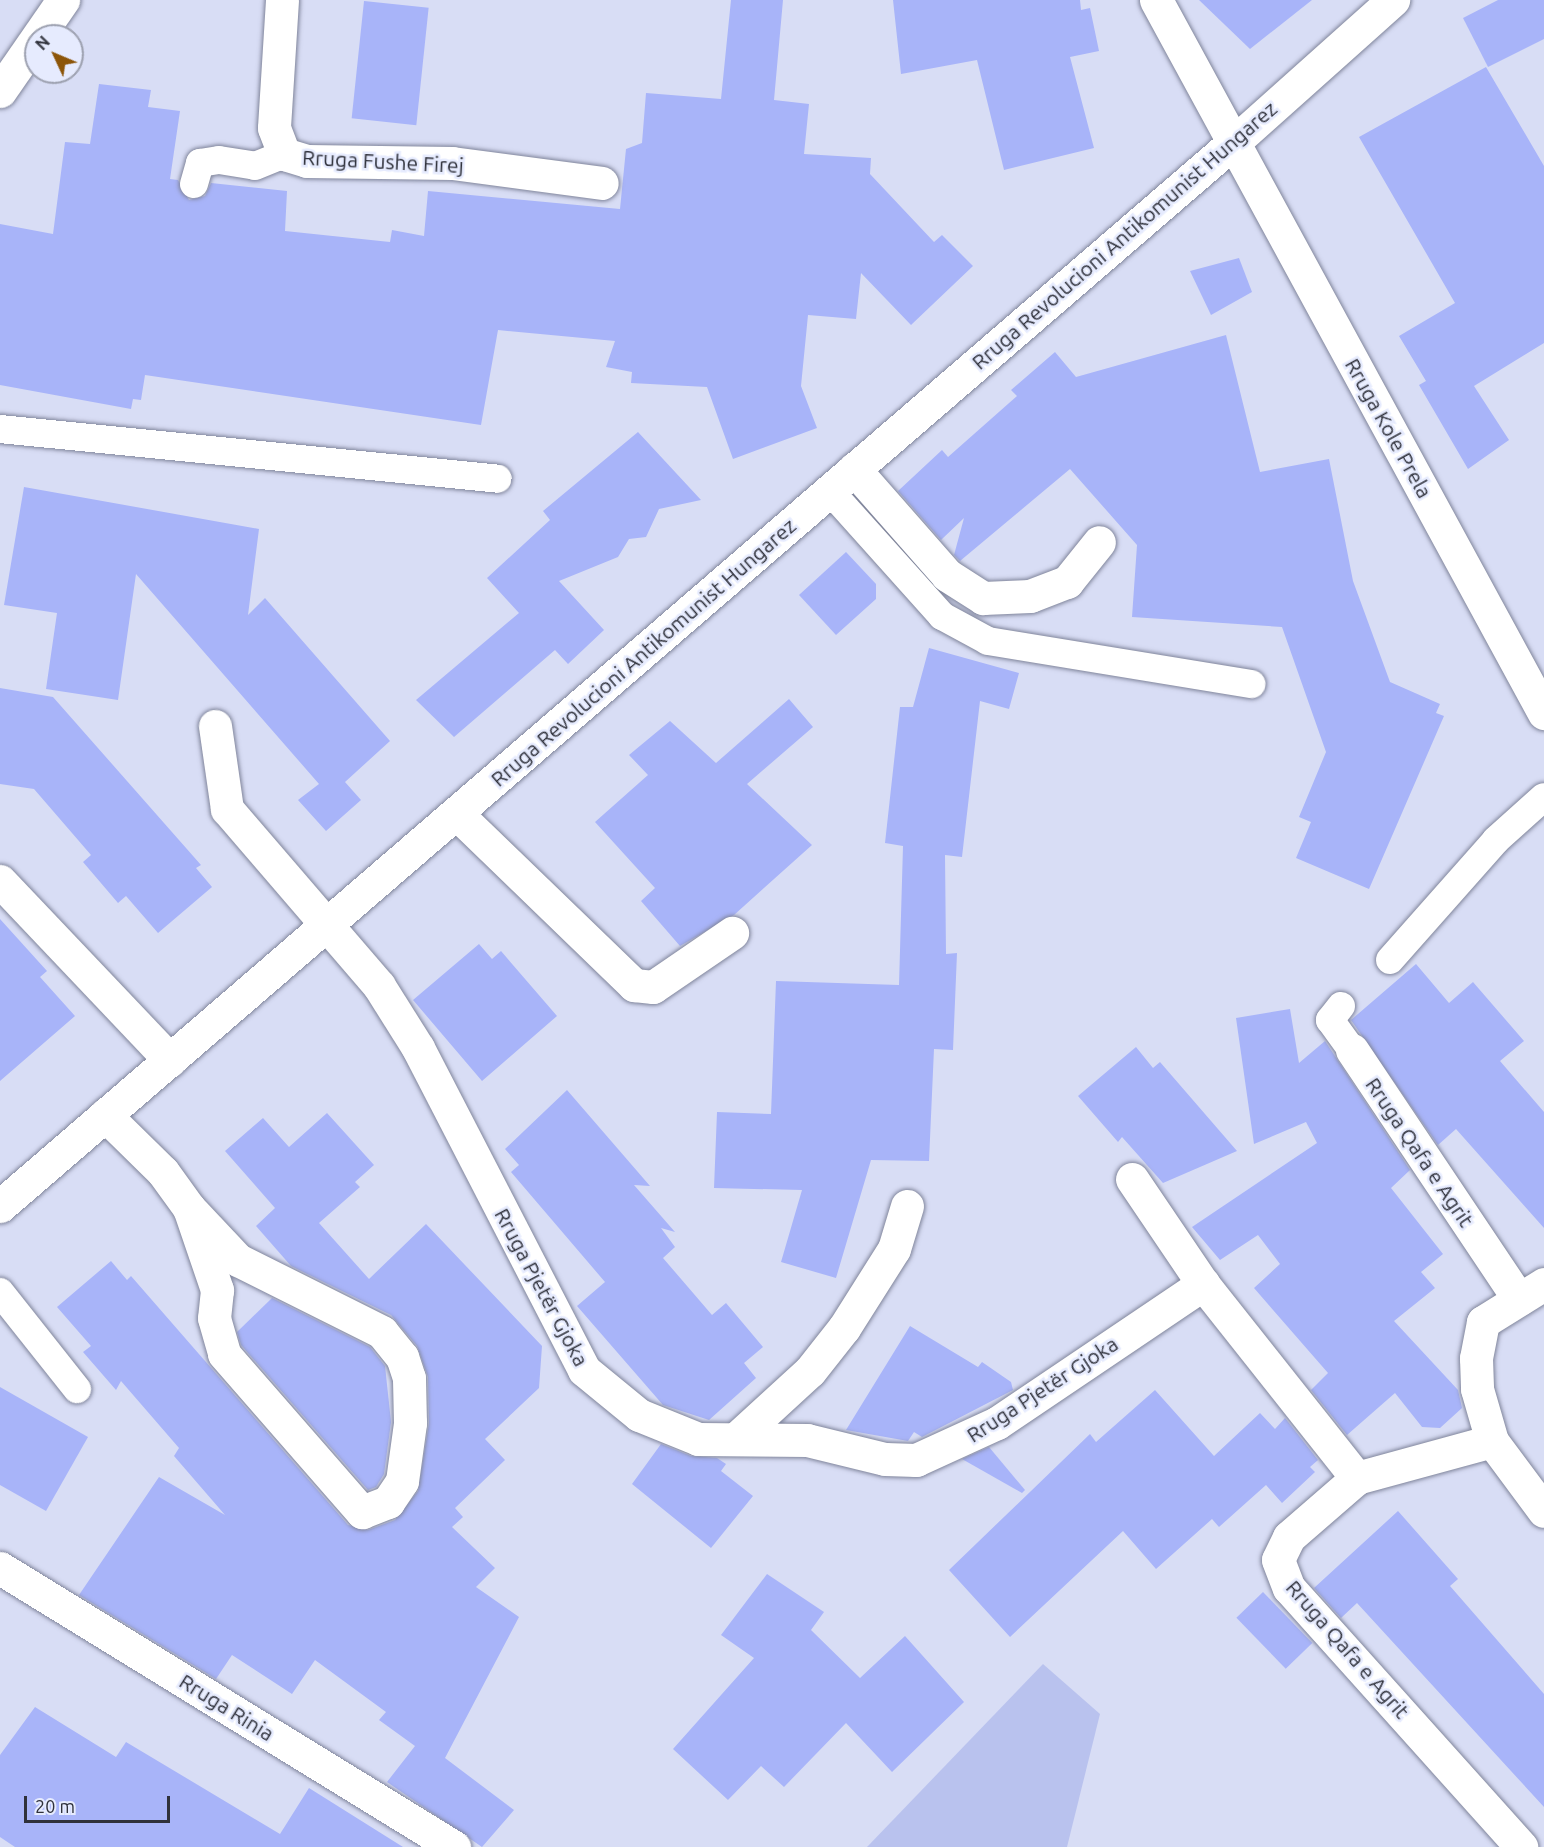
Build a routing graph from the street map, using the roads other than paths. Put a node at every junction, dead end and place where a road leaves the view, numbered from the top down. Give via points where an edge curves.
1 (63, 0) edge
2 (282, 0) edge
3 (1156, 0) edge
4 (1393, 0) edge
5 (0, 91) edge
6 (1233, 143) junction
7 (284, 154) junction
8 (602, 183) dead end
9 (194, 184) dead end
10 (0, 429) edge
11 (854, 470) junction
12 (497, 479) dead end
13 (830, 490) junction
14 (1099, 542) dead end
15 (1252, 684) dead end
16 (1544, 713) edge
17 (215, 726) dead end
18 (1544, 797) edge
19 (456, 813) junction
20 (0, 881) edge
21 (328, 924) junction
22 (732, 933) dead end
23 (1390, 960) dead end
24 (1341, 1006) dead end
25 (1352, 1050) joint
26 (170, 1060) junction
27 (105, 1115) junction
28 (1132, 1179) dead end
29 (0, 1206) edge
30 (907, 1206) dead end
31 (189, 1208) junction
32 (1203, 1284) junction
33 (1532, 1291) edge
34 (0, 1292) edge
35 (77, 1389) dead end
36 (740, 1436) junction
37 (1492, 1441) junction
38 (1357, 1478) junction
39 (1544, 1510) edge
40 (0, 1568) edge
41 (454, 1847) edge
42 (1521, 1847) edge

1 - 5 street
2 - 7 street, Rruga Fushe Firej via 274,128
3 - 6 street, Rruga Kole Prela
4 - 6 street, Rruga Revolucioni Antikomunist Hungarez
6 - 11 street, Rruga Revolucioni Antikomunist Hungarez
6 - 16 street, Rruga Kole Prela
7 - 8 street, Rruga Fushe Firej via 307,161 452,163
7 - 9 lane via 255,166 219,160 200,163
10 - 12 lane
11 - 13 street, Rruga Revolucioni Antikomunist Hungarez
11 - 14 street via 947,575 983,598 1030,596 1067,582
13 - 15 lane via 942,616 988,641
13 - 19 street, Rruga Revolucioni Antikomunist Hungarez
17 - 21 street via 227,809 273,869
18 - 23 lane via 1496,840
19 - 21 street, Rruga Revolucioni Antikomunist Hungarez
19 - 22 street via 634,984 653,987
20 - 26 street
21 - 26 street, Rruga Revolucioni Antikomunist Hungarez
21 - 36 street, Rruga Pjetër Gjoka via 379,986 418,1048 584,1370 639,1415 698,1438
24 - 25 lane, Rruga Qafa e Agrit via 1330,1020
25 - 33 street, Rruga Qafa e Agrit
26 - 27 street, Rruga Revolucioni Antikomunist Hungarez
27 - 29 street, Rruga Revolucioni Antikomunist Hungarez
27 - 31 street via 163,1172
28 - 32 street
30 - 36 street via 894,1250 844,1328 810,1371
31 - 31 street via 217,1290 214,1318 224,1354 362,1512 388,1502 402,1481 410,1423 409,1378 402,1357 382,1332 238,1260
32 - 36 street, Rruga Pjetër Gjoka via 997,1424 916,1460 885,1459 807,1440
32 - 38 street
33 - 37 street, Rruga Qafa e Agrit via 1483,1322 1478,1389
34 - 35 lane
37 - 38 street, Rruga Qafa e Agrit
37 - 39 street, Rruga Qafa e Agrit
38 - 42 street, Rruga Qafa e Agrit via 1289,1537 1278,1560 1289,1588
40 - 41 street, Rruga Rinia

